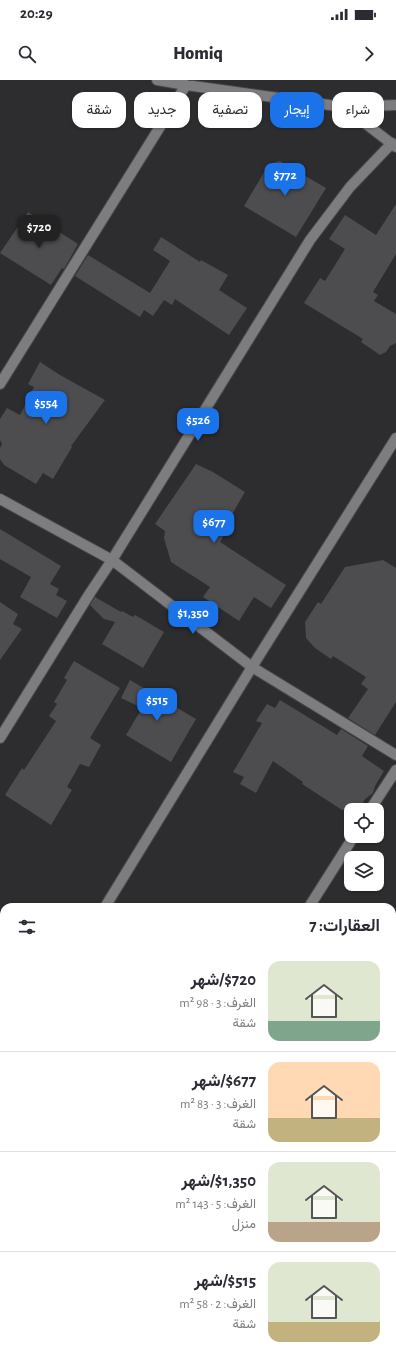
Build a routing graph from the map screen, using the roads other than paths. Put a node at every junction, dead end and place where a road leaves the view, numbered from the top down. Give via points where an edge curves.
1 (157, 80) edge
2 (186, 85) junction
3 (332, 105) edge
4 (384, 106) edge
5 (396, 106) edge
6 (372, 128) edge
7 (394, 145) edge
8 (0, 384) edge
9 (396, 438) edge
10 (0, 499) edge
11 (112, 560) junction
12 (252, 667) junction
13 (0, 738) edge
14 (396, 755) edge
15 (396, 770) edge
16 (375, 803) edge
17 (350, 843) edge
18 (107, 903) edge
19 (312, 903) edge

1 - 2 street
2 - 3 street
2 - 8 street
4 - 5 street
6 - 7 street
7 - 11 street via 350,187 310,240
9 - 12 street
10 - 11 street
11 - 12 street
11 - 13 street
12 - 14 street
12 - 18 street
15 - 16 street
17 - 19 street

